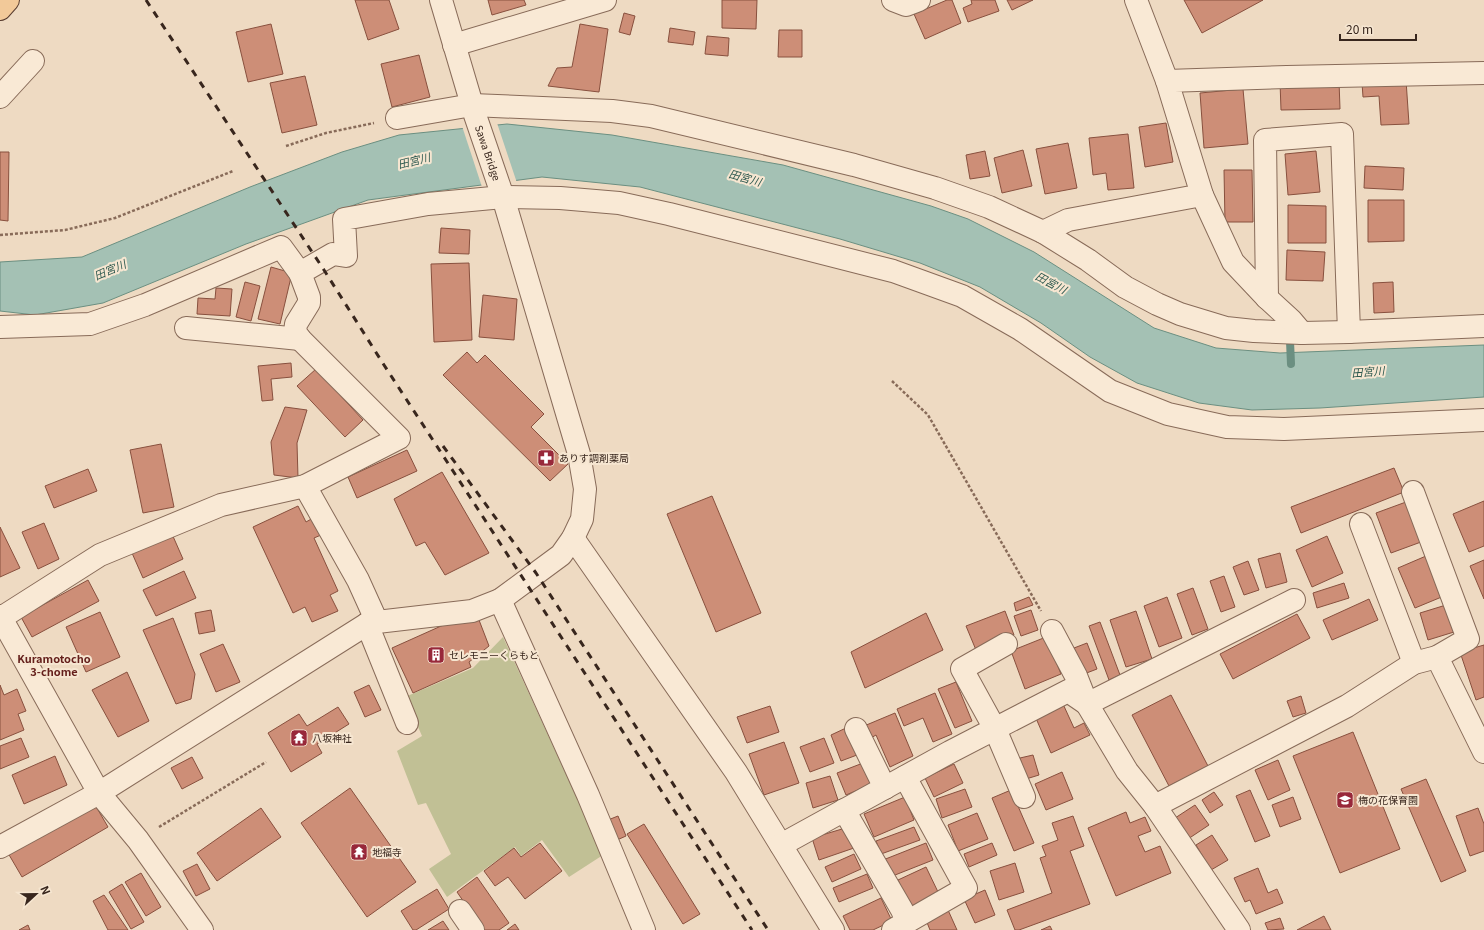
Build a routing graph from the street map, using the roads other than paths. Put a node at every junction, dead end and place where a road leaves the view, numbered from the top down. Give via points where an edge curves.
1 (8, 0) edge
2 (440, 0) edge
3 (605, 0) edge
4 (893, 0) edge
5 (919, 0) edge
6 (1136, 0) edge
7 (583, 2) edge
8 (0, 9) edge
9 (454, 45) junction
10 (33, 60) dead end
11 (1484, 73) edge
12 (1167, 82) junction
13 (0, 97) edge
14 (474, 110) junction
15 (397, 118) road end
16 (502, 194) junction
17 (1202, 195) junction
18 (1043, 232) junction
19 (300, 273) junction
20 (1266, 298) junction
21 (1484, 326) edge
22 (0, 327) edge
23 (186, 328) dead end
24 (1302, 332) junction
25 (1349, 332) junction
26 (300, 339) junction
27 (1484, 420) edge
28 (305, 486) junction
29 (1413, 492) dead end
30 (1361, 524) dead end
31 (572, 538) junction
32 (500, 600) junction
33 (1294, 600) dead end
34 (1, 617) edge
35 (372, 623) junction
36 (1052, 631) road end
37 (1476, 636) edge
38 (1006, 644) dead end
39 (1438, 657) junction
40 (1414, 663) junction
41 (1087, 704) junction
42 (407, 723) dead end
43 (995, 728) junction
44 (856, 729) dead end
45 (1484, 752) edge
46 (905, 777) junction
47 (885, 788) junction
48 (99, 793) junction
49 (1024, 797) dead end
50 (1155, 806) junction
51 (844, 810) junction
52 (781, 845) junction
53 (0, 848) edge
54 (460, 911) dead end
55 (900, 926) edge
56 (202, 930) edge
57 (473, 930) edge
58 (644, 930) edge
59 (833, 930) edge
60 (1239, 930) edge

1 - 8 main road
2 - 9 street, Sawa Bridge
3 - 7 street
4 - 5 street via 906,5
6 - 12 street
7 - 9 street
9 - 14 street, Sawa Bridge
10 - 13 street
11 - 12 street via 1287,76
12 - 17 street
14 - 15 street
14 - 16 street, Sawa Bridge
14 - 18 street via 612,111 651,116 854,165 928,186 989,207
16 - 19 street via 344,219 346,256 333,254
16 - 27 street via 619,203 893,271 962,296 1020,329 1110,391 1168,414 1226,426 1284,429
16 - 31 street, Sawa Bridge via 579,454 585,489 582,519
17 - 18 street via 1068,220
17 - 20 street via 1233,262
18 - 24 street via 1125,287 1180,314 1226,328
19 - 22 street via 281,247 145,305 90,324
19 - 26 street via 309,303 296,324 295,332
20 - 24 street
20 - 25 street via 1265,140 1342,134
21 - 25 street
23 - 26 street
24 - 25 street
26 - 28 street via 399,438
28 - 34 street via 221,505 100,555
28 - 35 street via 358,580
29 - 37 street
30 - 40 street
31 - 32 street, Sawa Bridge via 561,555
31 - 52 street via 736,772
32 - 35 street, Sawa Bridge via 472,611
32 - 58 street via 588,795
33 - 41 street
34 - 48 street
35 - 42 street
35 - 48 street
36 - 41 street via 1076,676
37 - 39 street
38 - 43 street via 962,669
39 - 40 street
39 - 45 street
40 - 50 street via 1347,706
41 - 43 street via 1068,691
41 - 50 street via 1127,771
43 - 46 street
43 - 49 street
44 - 47 street
46 - 47 street
46 - 55 street via 966,888
47 - 51 street
48 - 53 street
48 - 56 street via 138,840
50 - 60 street
51 - 52 street
51 - 55 street via 902,910
52 - 59 street
54 - 57 street

